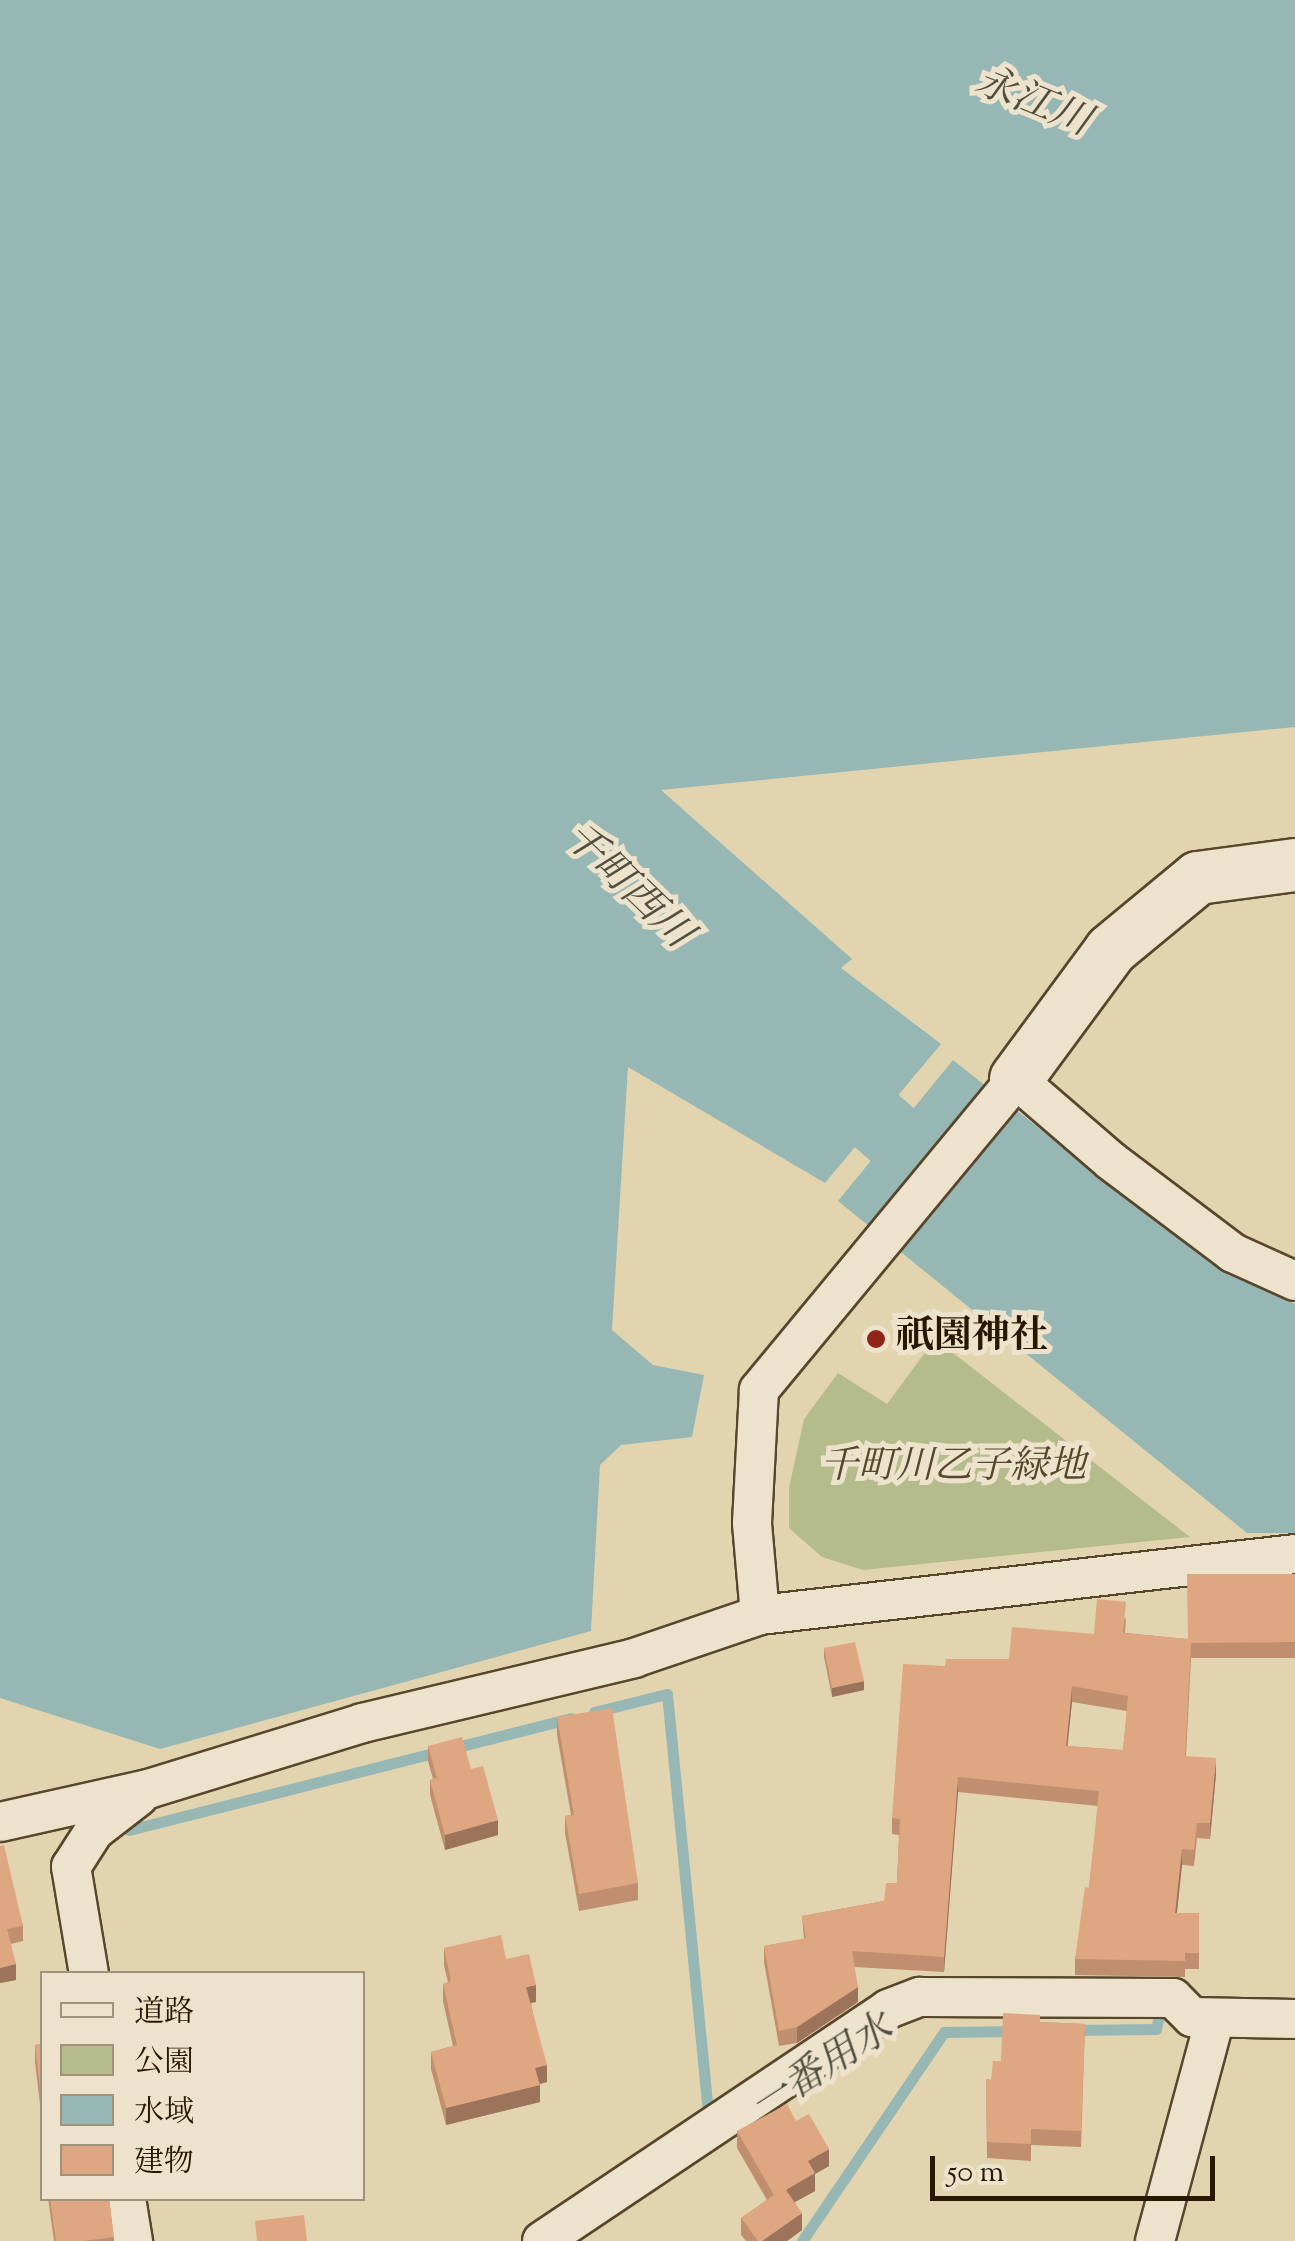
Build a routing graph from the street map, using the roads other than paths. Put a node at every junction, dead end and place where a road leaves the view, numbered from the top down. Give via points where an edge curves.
1 (1295, 864) edge
2 (1016, 1079) junction
3 (1295, 1281) edge
4 (1295, 1554) edge
5 (760, 1615) junction
6 (148, 1789) junction
7 (0, 1822) edge
8 (88, 1971) edge
9 (1194, 2011) junction
10 (1295, 2019) edge
11 (126, 2201) edge
12 (133, 2241) edge
13 (542, 2241) edge
14 (1155, 2241) edge

1 - 2 street via 1198,878 1111,950
2 - 3 street via 1233,1253
2 - 5 street via 759,1390 752,1523
4 - 5 street
5 - 6 street via 634,1658 362,1723
6 - 7 street
6 - 8 street via 94,1830 71,1867
9 - 10 street
9 - 13 street via 920,1997 888,2009
9 - 14 street
11 - 12 street

